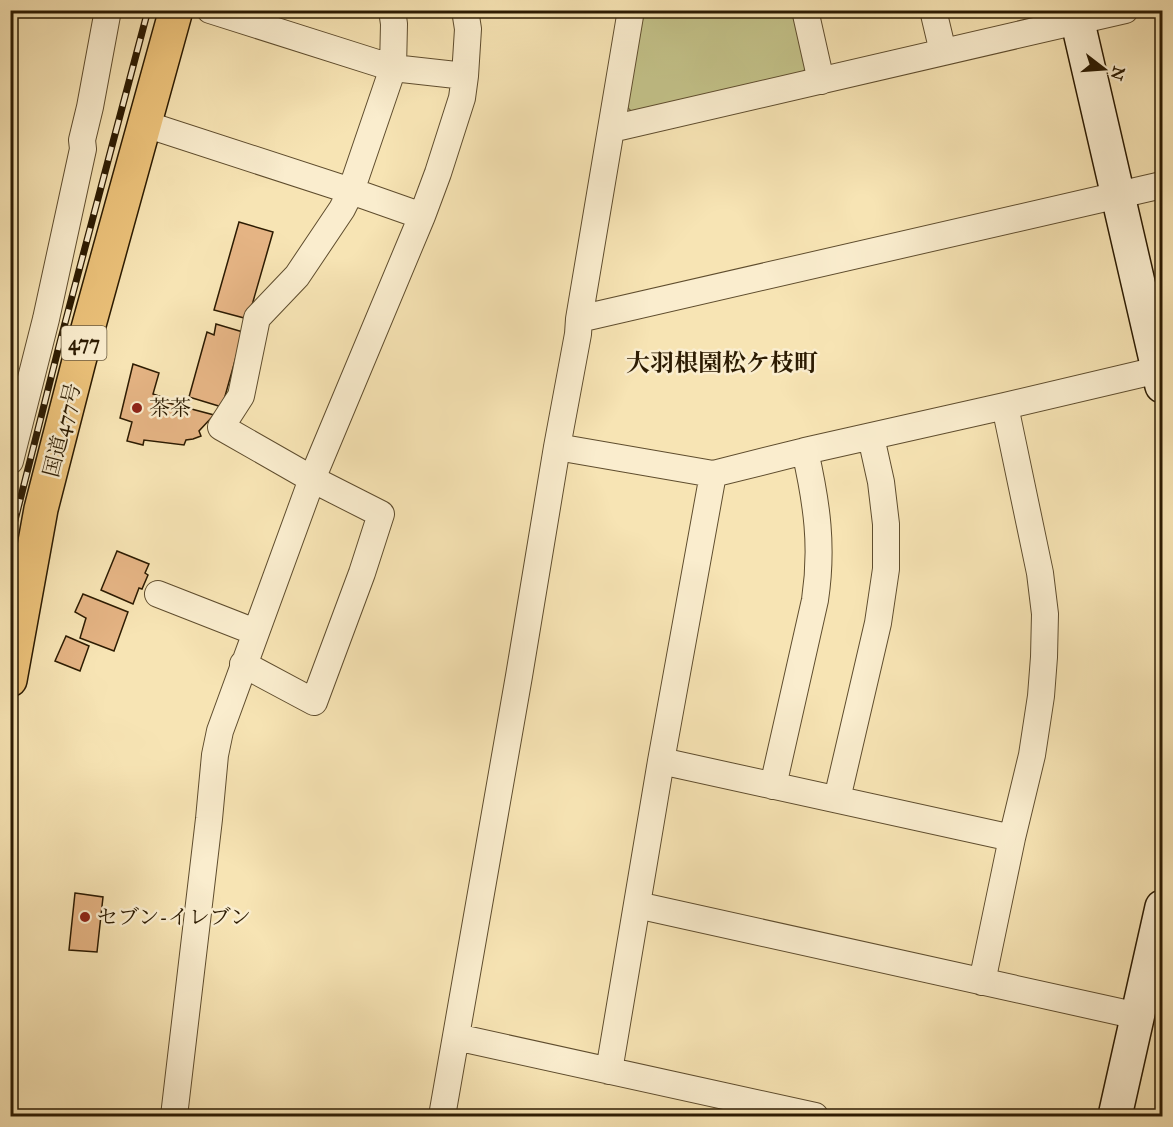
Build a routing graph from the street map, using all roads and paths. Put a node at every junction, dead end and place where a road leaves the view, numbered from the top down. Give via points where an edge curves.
1 (108, 10) edge
2 (176, 10) edge
3 (210, 10) edge
4 (392, 10) edge
5 (465, 10) edge
6 (632, 10) edge
7 (805, 10) edge
8 (933, 10) edge
9 (1125, 10) edge
10 (1077, 16) edge
11 (943, 52) junction
12 (393, 68) junction
13 (465, 76) junction
14 (820, 81) junction
15 (145, 123) junction
16 (611, 129) junction
17 (1162, 185) edge
18 (351, 191) junction
19 (1118, 196) junction
20 (422, 216) junction
21 (579, 319) junction
22 (1161, 375) edge
23 (1005, 406) junction
24 (871, 437) junction
25 (557, 447) junction
26 (805, 451) junction
27 (10, 461) edge
28 (713, 474) junction
29 (312, 478) junction
30 (158, 594) dead end
31 (255, 632) junction
32 (243, 664) junction
33 (10, 680) edge
34 (661, 761) junction
35 (774, 786) junction
36 (837, 799) junction
37 (1012, 838) junction
38 (637, 905) junction
39 (1162, 907) edge
40 (982, 982) junction
41 (1138, 1016) junction
42 (456, 1037) junction
43 (609, 1071) junction
44 (174, 1116) edge
45 (442, 1116) edge
46 (815, 1116) edge
47 (1115, 1116) edge

1 - 27 street via 83,149
2 - 15 highway, 国道477号 / 477
3 - 12 street
4 - 12 street
5 - 13 street
6 - 16 street
7 - 14 street
8 - 11 street
9 - 10 street
10 - 11 street
10 - 19 street
11 - 14 street
12 - 13 street
12 - 18 street
13 - 20 street via 462,99
14 - 16 street
15 - 18 street
15 - 33 highway, 国道477号 / 477 via 41,509
16 - 21 street
17 - 19 street
18 - 20 street
18 - 29 street via 297,276 257,318 241,396 221,427
19 - 21 street
19 - 22 street
20 - 29 street
21 - 25 street
22 - 23 street
23 - 24 street
23 - 37 street via 1035,546 1045,614 1041,696
24 - 26 street
24 - 36 street via 886,524 886,569 878,623
25 - 28 street
25 - 42 street
26 - 28 street
26 - 35 street via 818,521 818,580
28 - 34 street
29 - 31 street
29 - 32 street via 381,514 314,702
30 - 31 street
31 - 32 street
32 - 44 street via 214,755
34 - 35 street
34 - 38 street
35 - 36 street
36 - 37 street
37 - 40 street
38 - 40 street
38 - 43 street
39 - 41 street
40 - 41 street
41 - 47 street
42 - 43 street
42 - 45 street
43 - 46 street

